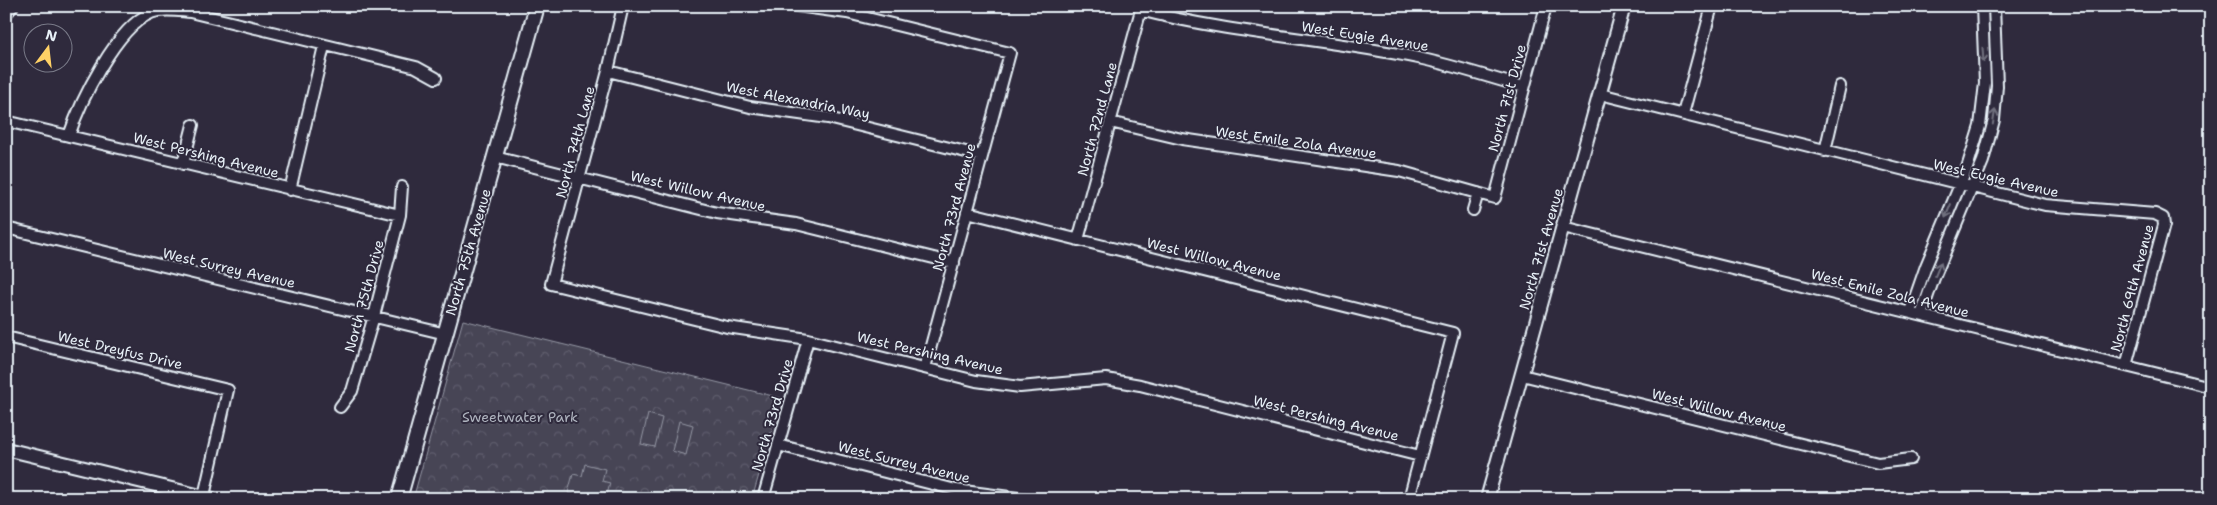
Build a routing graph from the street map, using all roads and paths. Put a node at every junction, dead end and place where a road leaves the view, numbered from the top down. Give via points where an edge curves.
1 (13, 6) edge
2 (538, 6) edge
3 (623, 6) edge
4 (797, 6) edge
5 (1546, 6) edge
6 (1624, 6) edge
7 (1712, 6) edge
8 (1982, 6) edge
9 (1994, 6) edge
10 (1141, 8) edge
11 (6, 14) edge
12 (324, 46) junction
13 (608, 71) junction
14 (436, 78) dead end
15 (1840, 86) dead end
16 (1524, 87) junction
17 (1984, 88) junction
18 (1997, 88) junction
19 (1600, 94) junction
20 (1683, 114) junction
21 (6, 121) edge
22 (1110, 122) junction
23 (193, 125) dead end
24 (69, 136) junction
25 (1825, 152) junction
26 (982, 156) junction
27 (495, 157) junction
28 (183, 164) junction
29 (580, 178) junction
30 (1960, 185) junction
31 (402, 187) dead end
32 (1972, 187) junction
33 (290, 190) junction
34 (1478, 193) junction
35 (1495, 198) joint
36 (1474, 210) dead end
37 (967, 212) junction
38 (400, 215) junction
39 (2163, 218) joint
40 (1563, 227) junction
41 (6, 228) edge
42 (1078, 240) junction
43 (954, 263) junction
44 (551, 284) joint
45 (1910, 312) junction
46 (1921, 315) junction
47 (374, 316) junction
48 (446, 334) junction
49 (6, 337) edge
50 (808, 339) junction
51 (2126, 366) junction
52 (925, 368) junction
53 (1522, 375) junction
54 (2211, 387) edge
55 (340, 407) dead end
56 (778, 445) junction
57 (6, 448) edge
58 (1420, 456) junction
59 (1911, 459) dead end
60 (208, 498) edge
61 (399, 499) edge
62 (763, 499) edge
63 (1026, 499) edge
64 (1409, 499) edge
65 (1487, 499) edge

1 - 11 street
2 - 27 main road, North 75th Avenue
3 - 13 street, North 74th Lane
4 - 26 street, North 73rd Avenue via 847,14 1010,53
5 - 16 street, North 71st Drive
6 - 19 street, North 71st Avenue
7 - 20 street
8 -> 17 street
9 - 18 street
10 - 16 street, West Eugie Avenue via 1215,27 1416,57
10 - 22 street, North 72nd Lane
12 - 14 street via 416,67
12 - 24 street via 190,12 152,12 127,33 97,73 80,104
12 - 33 street
13 - 26 street, West Alexandria Way via 750,108 828,118
13 - 29 street, North 74th Lane
15 - 25 street
16 - 35 street, North 71st Drive
17 - 18 street
17 - 30 street via 1976,140
32 -> 18 street via 1992,132
19 - 20 street, West Eugie Avenue
19 - 40 street, North 71st Avenue
20 - 25 street, West Eugie Avenue
21 - 24 street, West Pershing Avenue
22 - 34 street, West Emile Zola Avenue via 1182,139 1399,171
22 - 42 street, North 72nd Lane
23 - 28 street
24 - 28 street, West Pershing Avenue
25 - 30 street, West Eugie Avenue
26 - 37 street, North 73rd Avenue
27 - 29 street, West Willow Avenue
27 - 48 main road, North 75th Avenue
28 - 33 street, West Pershing Avenue
29 - 43 street, West Willow Avenue via 717,213 796,224
29 - 44 street, North 74th Lane
30 - 32 street, West Eugie Avenue
30 -> 45 street
31 - 38 street, North 75th Drive
32 - 39 street, West Eugie Avenue via 2045,205 2155,214
46 -> 32 street
33 - 38 street, West Pershing Avenue
34 - 35 street, West Emile Zola Avenue
34 - 36 street
37 - 42 street, West Willow Avenue
37 - 43 street, North 73rd Avenue
38 - 47 street, North 75th Drive
39 - 51 street, North 69th Avenue via 2164,225
40 - 45 street, West Emile Zola Avenue
40 - 53 street, North 71st Avenue
41 - 47 street, West Surrey Avenue
42 - 58 street, West Willow Avenue via 1453,333
43 - 52 street, North 73rd Avenue
44 - 50 street, West Pershing Avenue via 727,327
45 - 46 street, West Emile Zola Avenue
46 - 51 street, West Emile Zola Avenue
47 - 48 street, West Surrey Avenue
47 - 55 street, North 75th Drive via 352,391
48 - 61 main road, North 75th Avenue
49 - 60 street, West Dreyfus Drive via 228,390
50 - 52 street, West Pershing Avenue
50 - 56 street, North 73rd Drive
51 - 54 street, West Emile Zola Avenue
52 - 58 street, West Pershing Avenue via 976,381 1020,387 1106,379 1140,385
53 - 59 street, West Willow Avenue via 1878,463
53 - 65 street, North 71st Avenue
56 - 62 street, North 73rd Drive
56 - 63 street, West Surrey Avenue via 956,490
57 - 60 street
58 - 64 street

